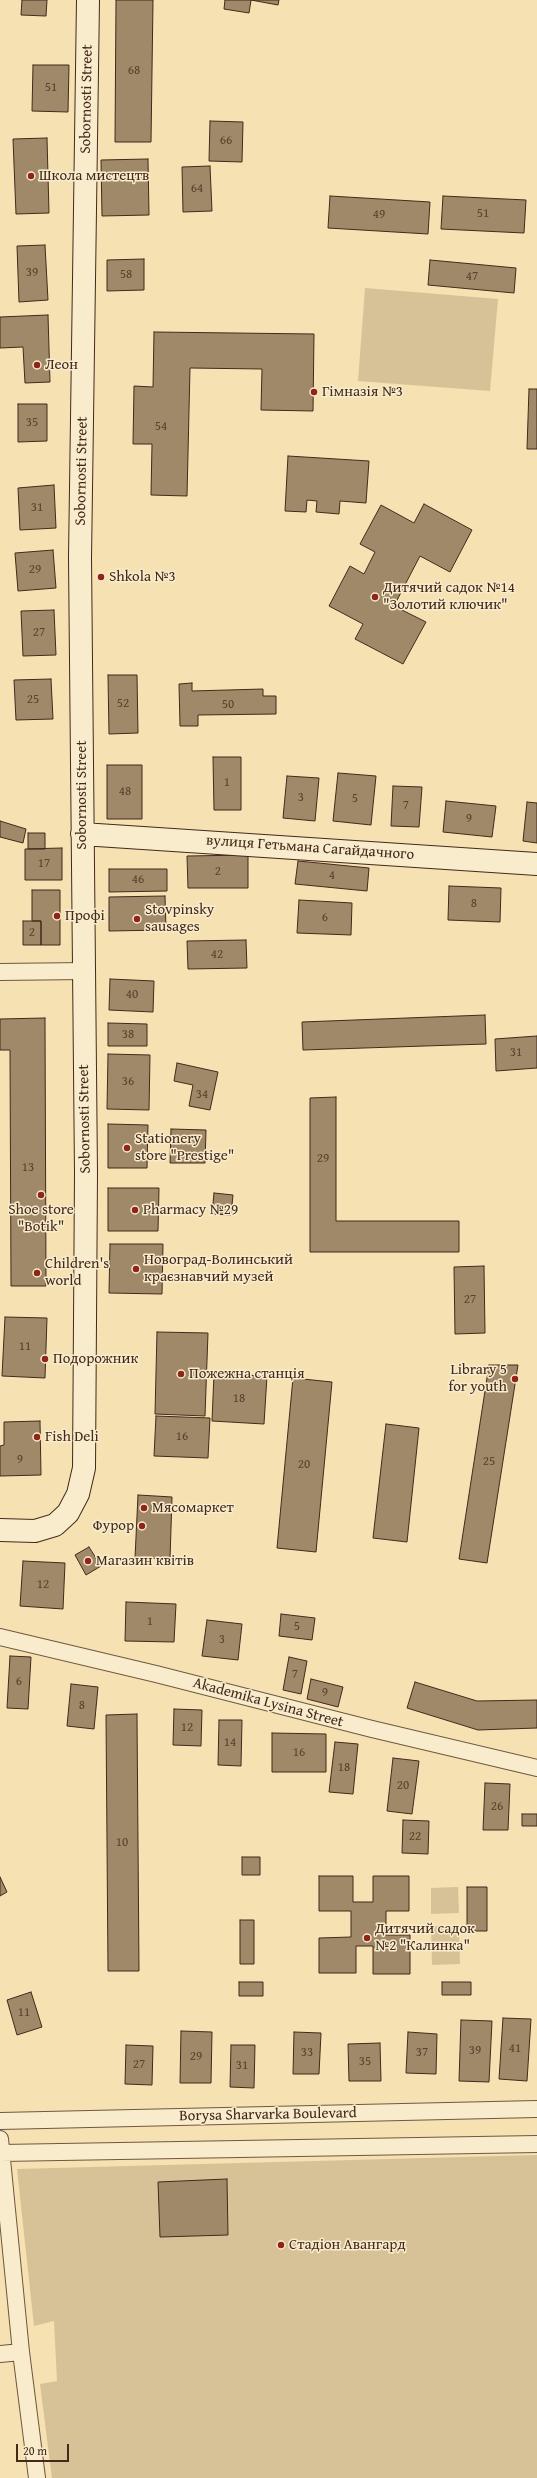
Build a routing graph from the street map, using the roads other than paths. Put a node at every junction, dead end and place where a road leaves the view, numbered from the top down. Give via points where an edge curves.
1 (88, 0) edge
2 (82, 834) junction
3 (537, 864) edge
4 (84, 971) junction
5 (0, 972) edge
6 (0, 1530) edge
7 (0, 1637) edge
8 (537, 1768) edge
9 (537, 2109) edge
10 (0, 2121) edge
11 (537, 2144) edge
12 (1, 2146) edge
13 (22, 2352) junction
14 (0, 2354) edge
15 (37, 2478) edge

1 - 2 street, Sobornosti Street via 80,558
2 - 3 street, вулиця Гетьмана Сагайдачного
2 - 4 street, Sobornosti Street
4 - 5 street
4 - 6 street, Sobornosti Street via 84,1468 78,1494 68,1513 55,1524 35,1530
7 - 8 street, Akademika Lysina Street via 372,1730
9 - 10 street, Borysa Sharvarka Boulevard
11 - 12 street
12 - 13 street
13 - 14 street
13 - 15 street

